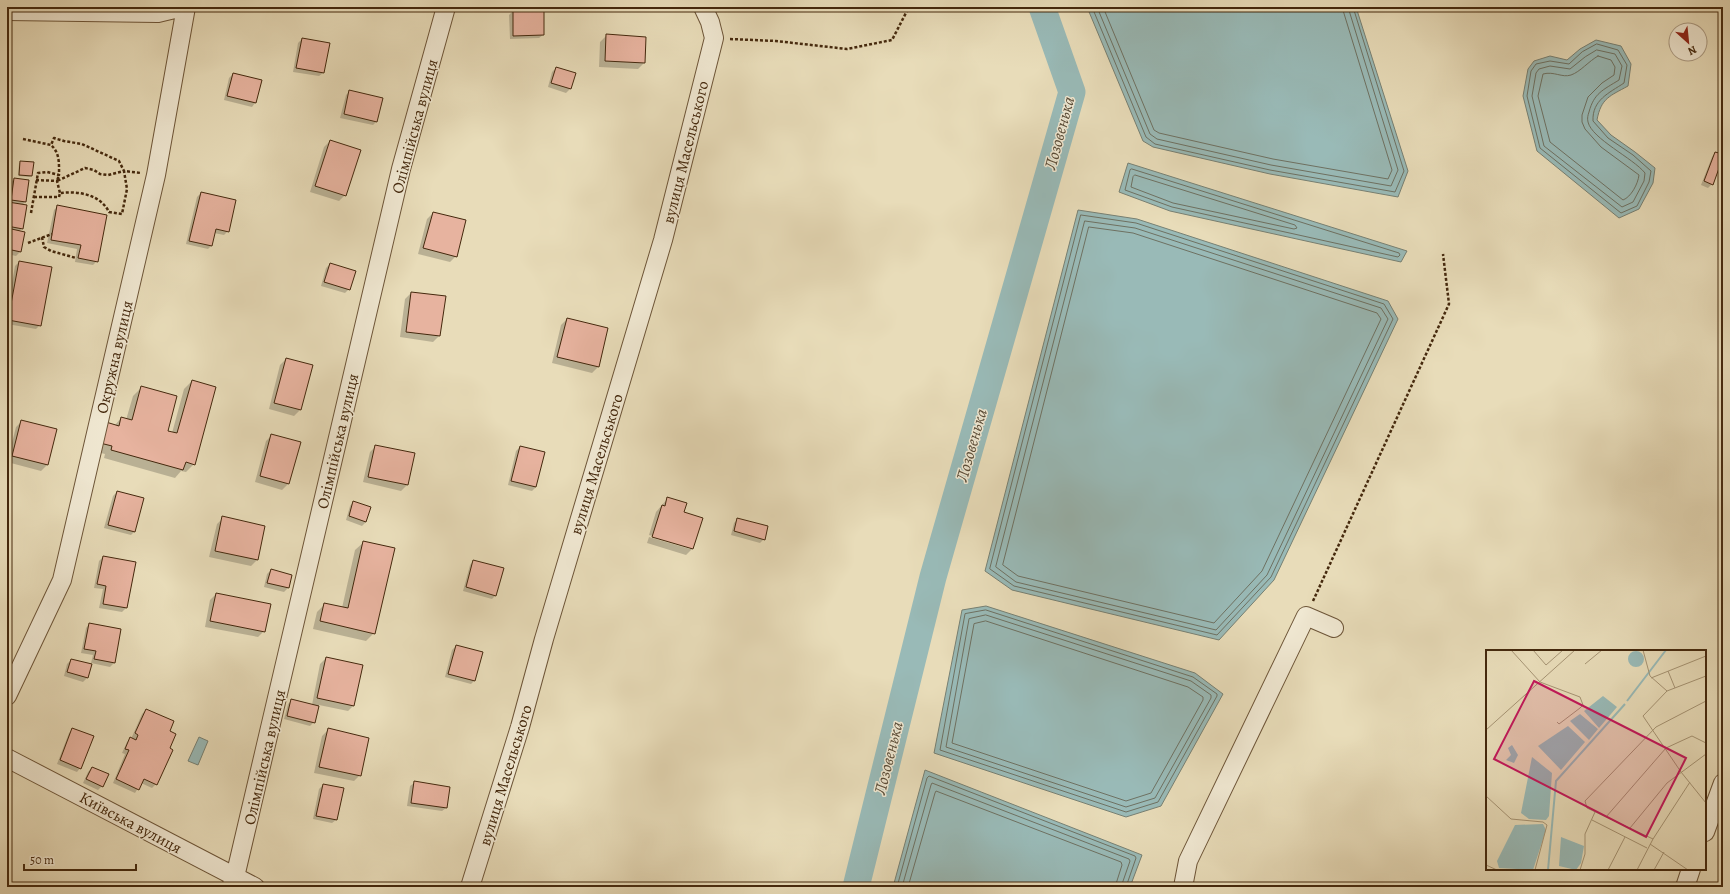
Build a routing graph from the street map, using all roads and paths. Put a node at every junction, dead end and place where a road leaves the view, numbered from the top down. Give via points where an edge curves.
1 (184, 7) edge
2 (446, 7) edge
3 (703, 7) edge
4 (909, 7) edge
5 (7, 11) edge
6 (714, 38) junction
7 (22, 139) dead end
8 (51, 145) junction
9 (124, 171) junction
10 (59, 175) junction
11 (156, 175) junction
12 (36, 180) junction
13 (57, 180) junction
14 (60, 193) junction
15 (34, 197) junction
16 (31, 212) dead end
17 (52, 234) dead end
18 (42, 237) junction
19 (28, 243) dead end
20 (1443, 254) dead end
21 (76, 258) dead end
22 (1306, 616) junction
23 (1334, 628) dead end
24 (7, 696) edge
25 (7, 758) edge
26 (1723, 783) edge
27 (1706, 829) edge
28 (1691, 870) edge
29 (233, 882) edge
30 (254, 887) edge
31 (470, 887) edge
32 (1183, 887) edge
33 (1685, 887) edge

1 - 5 street via 158,12
1 - 11 street, Окружна вулиця
2 - 29 street, Олімпійська вулиця via 401,169
3 - 6 street
4 - 6 path via 892,40 847,50
6 - 31 street, вулиця Масельського via 663,240 520,727
7 - 8 path
8 - 9 path via 54,138 82,144 119,161
8 - 10 path via 58,157
9 - 11 path
9 - 13 path via 108,175 85,168
9 - 14 path via 127,189 122,214 109,212 106,205 85,194 73,191
10 - 12 path via 38,173
10 - 13 path
11 - 24 street, Окружна вулиця via 62,580
12 - 13 path
12 - 15 path
13 - 14 path
14 - 15 path via 59,197
15 - 16 path
17 - 18 path
18 - 19 path
18 - 21 path via 44,247 51,252
20 - 22 path via 1449,304
22 - 23 street
22 - 32 street via 1188,861
25 - 29 street, Київська вулиця
26 - 27 street
28 - 33 street
29 - 30 street, Київська вулиця

